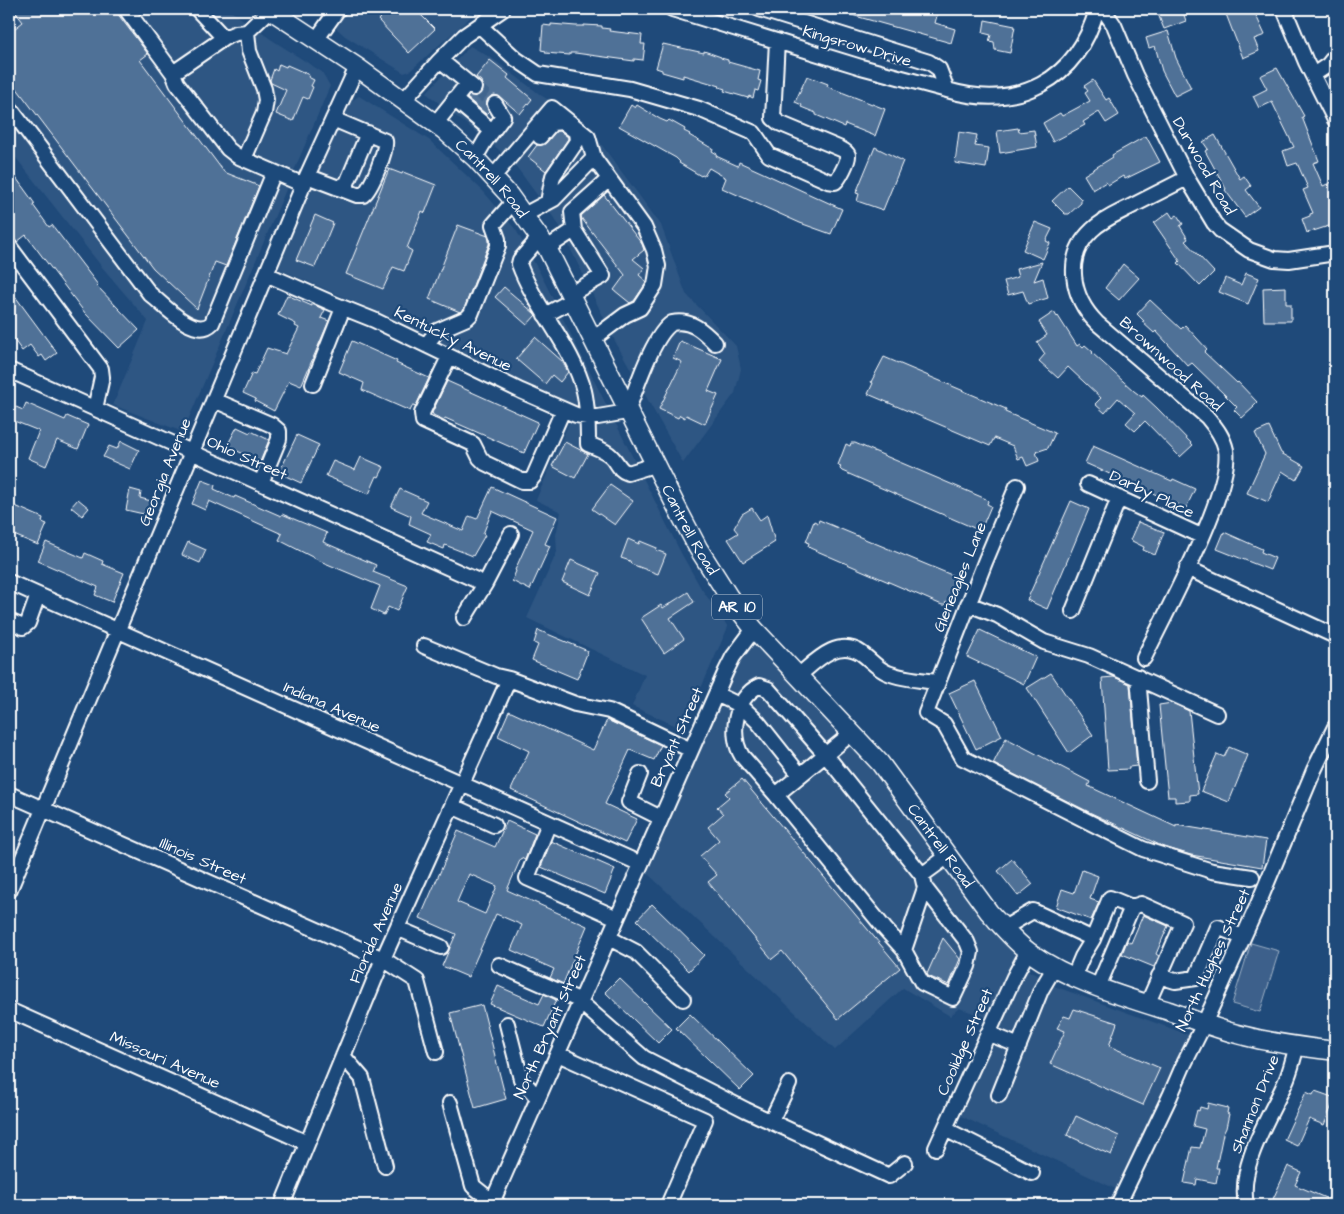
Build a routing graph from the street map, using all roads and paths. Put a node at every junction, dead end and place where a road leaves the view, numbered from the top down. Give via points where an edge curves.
1 (126, 9) edge
2 (197, 9) edge
3 (336, 9) edge
4 (503, 9) edge
5 (672, 9) edge
6 (759, 9) edge
7 (1097, 9) edge
8 (1103, 9) edge
9 (1284, 9) edge
10 (274, 10) edge
11 (480, 26) junction
12 (247, 32) junction
13 (224, 38) junction
14 (316, 40) junction
15 (777, 41) junction
16 (1335, 56) edge
17 (440, 60) junction
18 (357, 67) junction
19 (173, 73) junction
20 (1313, 74) junction
21 (947, 90) junction
22 (454, 99) junction
23 (404, 100) junction
24 (495, 104) dead end
25 (9, 107) edge
26 (333, 119) junction
27 (1335, 120) edge
28 (435, 124) junction
29 (492, 131) junction
30 (368, 134) junction
31 (475, 158) junction
32 (594, 158) junction
33 (244, 159) junction
34 (508, 160) junction
35 (274, 172) junction
36 (493, 177) junction
37 (1187, 178) junction
38 (609, 179) junction
39 (306, 180) junction
40 (338, 188) junction
41 (514, 201) junction
42 (548, 202) junction
43 (524, 215) junction
44 (574, 230) junction
45 (543, 243) junction
46 (9, 246) edge
47 (1335, 253) edge
48 (266, 274) junction
49 (571, 297) junction
50 (343, 308) junction
51 (545, 315) junction
52 (593, 339) junction
53 (715, 343) dead end
54 (426, 345) junction
55 (449, 357) junction
56 (9, 370) edge
57 (313, 384) dead end
58 (214, 400) junction
59 (95, 408) junction
60 (563, 410) junction
61 (627, 412) junction
62 (587, 417) junction
63 (191, 453) junction
64 (654, 465) junction
65 (261, 483) junction
66 (1088, 484) dead end
67 (1016, 486) dead end
68 (1119, 498) junction
69 (511, 534) dead end
70 (1202, 536) junction
71 (1187, 568) junction
72 (9, 582) edge
73 (485, 584) junction
74 (38, 595) junction
75 (968, 604) junction
76 (1073, 612) dead end
77 (464, 618) dead end
78 (9, 620) edge
79 (754, 629) junction
80 (119, 631) junction
81 (1335, 636) edge
82 (424, 646) dead end
83 (1144, 658) dead end
84 (798, 676) junction
85 (1138, 677) junction
86 (509, 679) junction
87 (938, 682) junction
88 (716, 694) junction
89 (741, 706) junction
90 (1216, 714) dead end
91 (1335, 727) edge
92 (852, 733) junction
93 (691, 750) junction
94 (825, 754) junction
95 (640, 774) dead end
96 (800, 775) junction
97 (1147, 781) dead end
98 (462, 784) junction
99 (9, 794) edge
100 (776, 795) junction
101 (452, 806) junction
102 (44, 809) junction
103 (661, 818) junction
104 (549, 823) junction
105 (494, 825) dead end
106 (948, 856) junction
107 (641, 864) junction
108 (1252, 878) dead end
109 (923, 882) junction
110 (9, 891) edge
111 (1132, 907) junction
112 (617, 918) junction
113 (397, 928) junction
114 (1004, 928) junction
115 (1242, 937) junction
116 (609, 938) junction
117 (1093, 939) junction
118 (441, 947) dead end
119 (904, 950) junction
120 (1028, 951) junction
121 (383, 959) junction
122 (499, 965) dead end
123 (1054, 968) junction
124 (1074, 976) junction
125 (1160, 976) junction
126 (1098, 987) junction
127 (683, 999) dead end
128 (580, 1002) junction
129 (1147, 1005) junction
130 (9, 1010) edge
131 (507, 1024) dead end
132 (1204, 1024) junction
133 (988, 1033) junction
134 (1019, 1046) junction
135 (1296, 1046) junction
136 (1335, 1050) edge
137 (436, 1052) dead end
138 (558, 1054) junction
139 (343, 1056) junction
140 (789, 1084) dead end
141 (999, 1094) dead end
142 (538, 1098) junction
143 (450, 1103) dead end
144 (771, 1121) junction
145 (944, 1129) junction
146 (307, 1143) junction
147 (936, 1148) dead end
148 (905, 1163) dead end
149 (386, 1166) dead end
150 (1032, 1173) dead end
151 (494, 1204) edge
152 (282, 1205) edge
153 (668, 1205) edge
154 (1118, 1205) edge
155 (1246, 1205) edge

1 - 19 street
2 - 13 street
3 - 14 street
4 - 11 street
5 - 15 street, Kingsrow Drive
6 - 21 street via 929,62 939,69
7 - 21 street, Kingsrow Drive via 1076,52 1066,65 1039,87 995,96 972,96
8 - 37 street, Durwood Road via 1114,25 1134,75
9 - 20 street
10 - 12 street
10 - 14 main road, Cantrell Road / AR 10
11 - 15 street via 538,74 635,90 699,109 754,133 769,155 835,182 848,158 846,152 773,118
11 - 17 street via 464,36
12 - 13 street
12 - 33 street via 266,100 264,113
13 - 19 street
14 - 18 main road, Cantrell Road / AR 10
15 - 21 street, Kingsrow Drive
16 - 20 street via 1328,65
17 - 22 street via 472,85
17 - 23 street
18 - 23 main road, Cantrell Road / AR 10
18 - 26 street, Georgia Avenue
19 - 33 street via 177,83 228,149
20 - 27 street
22 - 28 street
22 - 29 street
23 - 28 main road, Cantrell Road / AR 10
24 - 29 street via 503,117
25 - 35 street via 150,294 197,328 208,327 212,323
26 - 30 street
26 - 39 street, Georgia Avenue
28 - 31 main road, Cantrell Road / AR 10
29 - 31 street
30 - 40 street via 347,183
30 - 40 street via 386,143 367,193 360,195
31 - 36 main road, Cantrell Road / AR 10
32 - 34 street via 588,137 552,108
32 - 38 street
32 - 42 street
33 - 35 street
34 - 36 street
34 - 42 street via 522,158 552,123 563,122 576,132 577,142 553,176
35 - 39 street
36 - 41 main road, Cantrell Road / AR 10
37 - 47 street, Durwood Road via 1214,223 1249,250 1274,259 1289,260
37 - 70 street, Brownwood Road via 1092,230 1078,252 1074,281 1080,300 1092,317 1193,404 1224,441 1226,465 1223,480
38 - 44 street via 572,212
38 - 52 street via 644,227 658,266 655,285 640,308
39 - 40 street
39 - 48 street, Georgia Avenue
41 - 43 main road, Cantrell Road / AR 10
41 - 54 street via 493,225 498,246 471,314 437,331
42 - 43 street
43 - 45 main road, Cantrell Road / AR 10
44 - 45 street
44 - 49 street via 603,276
45 - 49 main road, Cantrell Road / AR 10
45 - 51 street via 519,262
46 - 59 street via 101,369
48 - 50 street, Kentucky Avenue
48 - 58 street, Georgia Avenue
49 - 51 street
49 - 52 main road, Cantrell Road / AR 10
50 - 54 street, Kentucky Avenue
50 - 57 street
51 - 62 street via 574,364 584,390
52 - 61 main road, Cantrell Road / AR 10
53 - 61 street via 692,325 677,322 668,326 654,348
54 - 55 street, Kentucky Avenue
55 - 60 street, Kentucky Avenue
55 - 60 street via 422,414 423,421 473,444 480,458 506,473 530,481
56 - 59 street, Ohio Street
58 - 63 street, Georgia Avenue
58 - 65 street via 279,431 279,439
59 - 63 street, Ohio Street
60 - 62 street, Kentucky Avenue
61 - 62 street, Kentucky Avenue
61 - 64 main road, Cantrell Road / AR 10
62 - 64 street via 588,444 610,455 621,470 628,473
63 - 65 street, Ohio Street
63 - 80 street, Georgia Avenue
64 - 79 main road, Cantrell Road / AR 10 via 714,575
65 - 73 street, Ohio Street
66 - 68 street, Darby Place
67 - 75 street, Gleneagles Lane
68 - 70 street, Darby Place
68 - 76 street
69 - 73 street
70 - 71 street, Brownwood Road
71 - 81 street
71 - 83 street, Brownwood Road
72 - 74 street, Indiana Avenue
73 - 77 street
74 - 78 street via 28,623 23,627
74 - 80 street, Indiana Avenue
75 - 85 street via 996,615 1044,642 1089,656
75 - 87 street, Gleneagles Lane
79 - 84 main road, Cantrell Road / AR 10
79 - 88 street, Bryant Street via 733,657
80 - 98 street, Indiana Avenue
80 - 102 street, Georgia Avenue
82 - 86 street
84 - 87 street via 824,654 844,648 861,653 889,674
84 - 92 main road, Cantrell Road / AR 10
85 - 90 street
85 - 97 street
86 - 93 street via 575,704 609,712
86 - 98 street, Florida Avenue
87 - 108 street, Gleneagles Lane via 926,713 944,724 963,758 1144,849 1212,871
88 - 89 street
88 - 93 street, Bryant Street
89 - 94 street via 751,689 759,686 768,688
89 - 96 street via 758,722
89 - 100 street via 735,734 738,749
91 - 115 street, North Hughes Street
92 - 94 street
92 - 106 main road, Cantrell Road / AR 10 via 891,777
93 - 103 street, Bryant Street
94 - 96 street
94 - 109 street
95 - 103 street via 628,800
96 - 100 street
98 - 101 street, Florida Avenue
98 - 104 street, Indiana Avenue
99 - 102 street, Illinois Street
100 - 119 street
101 - 105 street
101 - 113 street, Florida Avenue
102 - 110 street, Georgia Avenue
102 - 121 street, Illinois Street
103 - 107 street, Bryant Street
104 - 107 street, Indiana Avenue
104 - 112 street via 527,878
106 - 109 street
106 - 114 main road, Cantrell Road / AR 10
107 - 112 street, North Bryant Street
109 - 119 street
109 - 119 street via 971,952 954,998 922,983
111 - 117 street via 1110,898
111 - 125 street via 1141,904 1182,923
111 - 126 street
112 - 116 street, North Bryant Street
113 - 118 street
113 - 121 street, Florida Avenue
114 - 117 street via 1033,912
114 - 120 main road, Cantrell Road / AR 10
115 - 125 street via 1218,927 1196,978 1175,981
115 - 132 street, North Hughes Street
116 - 127 street via 636,952
116 - 128 street, North Bryant Street
117 - 124 street
120 - 123 main road, Cantrell Road / AR 10
120 - 133 street, Coolidge Street
121 - 137 street, Illinois Street via 416,981
121 - 139 street, Florida Avenue
122 - 128 street
123 - 124 main road, Cantrell Road / AR 10
123 - 134 street
124 - 126 main road, Cantrell Road / AR 10
125 - 129 street
126 - 129 main road, Cantrell Road / AR 10
128 - 138 street, North Bryant Street
128 - 144 street via 644,1058
129 - 132 main road, Cantrell Road / AR 10
130 - 146 street, Missouri Avenue
131 - 142 street via 521,1079
132 - 135 main road, Cantrell Road / AR 10
132 - 154 street, North Hughes Street
133 - 134 street
133 - 145 street, Coolidge Street
134 - 141 street
135 - 136 main road, Cantrell Road / AR 10
135 - 155 street, Shannon Drive via 1286,1081 1252,1156 1245,1184
138 - 142 street, North Bryant Street
138 - 153 street via 705,1120
139 - 146 street, Florida Avenue
139 - 149 street via 362,1078
140 - 144 street
142 - 151 street, North Bryant Street
143 - 151 street via 473,1186
144 - 148 street via 889,1176
145 - 147 street, Coolidge Street
145 - 150 street
146 - 152 street, Florida Avenue

